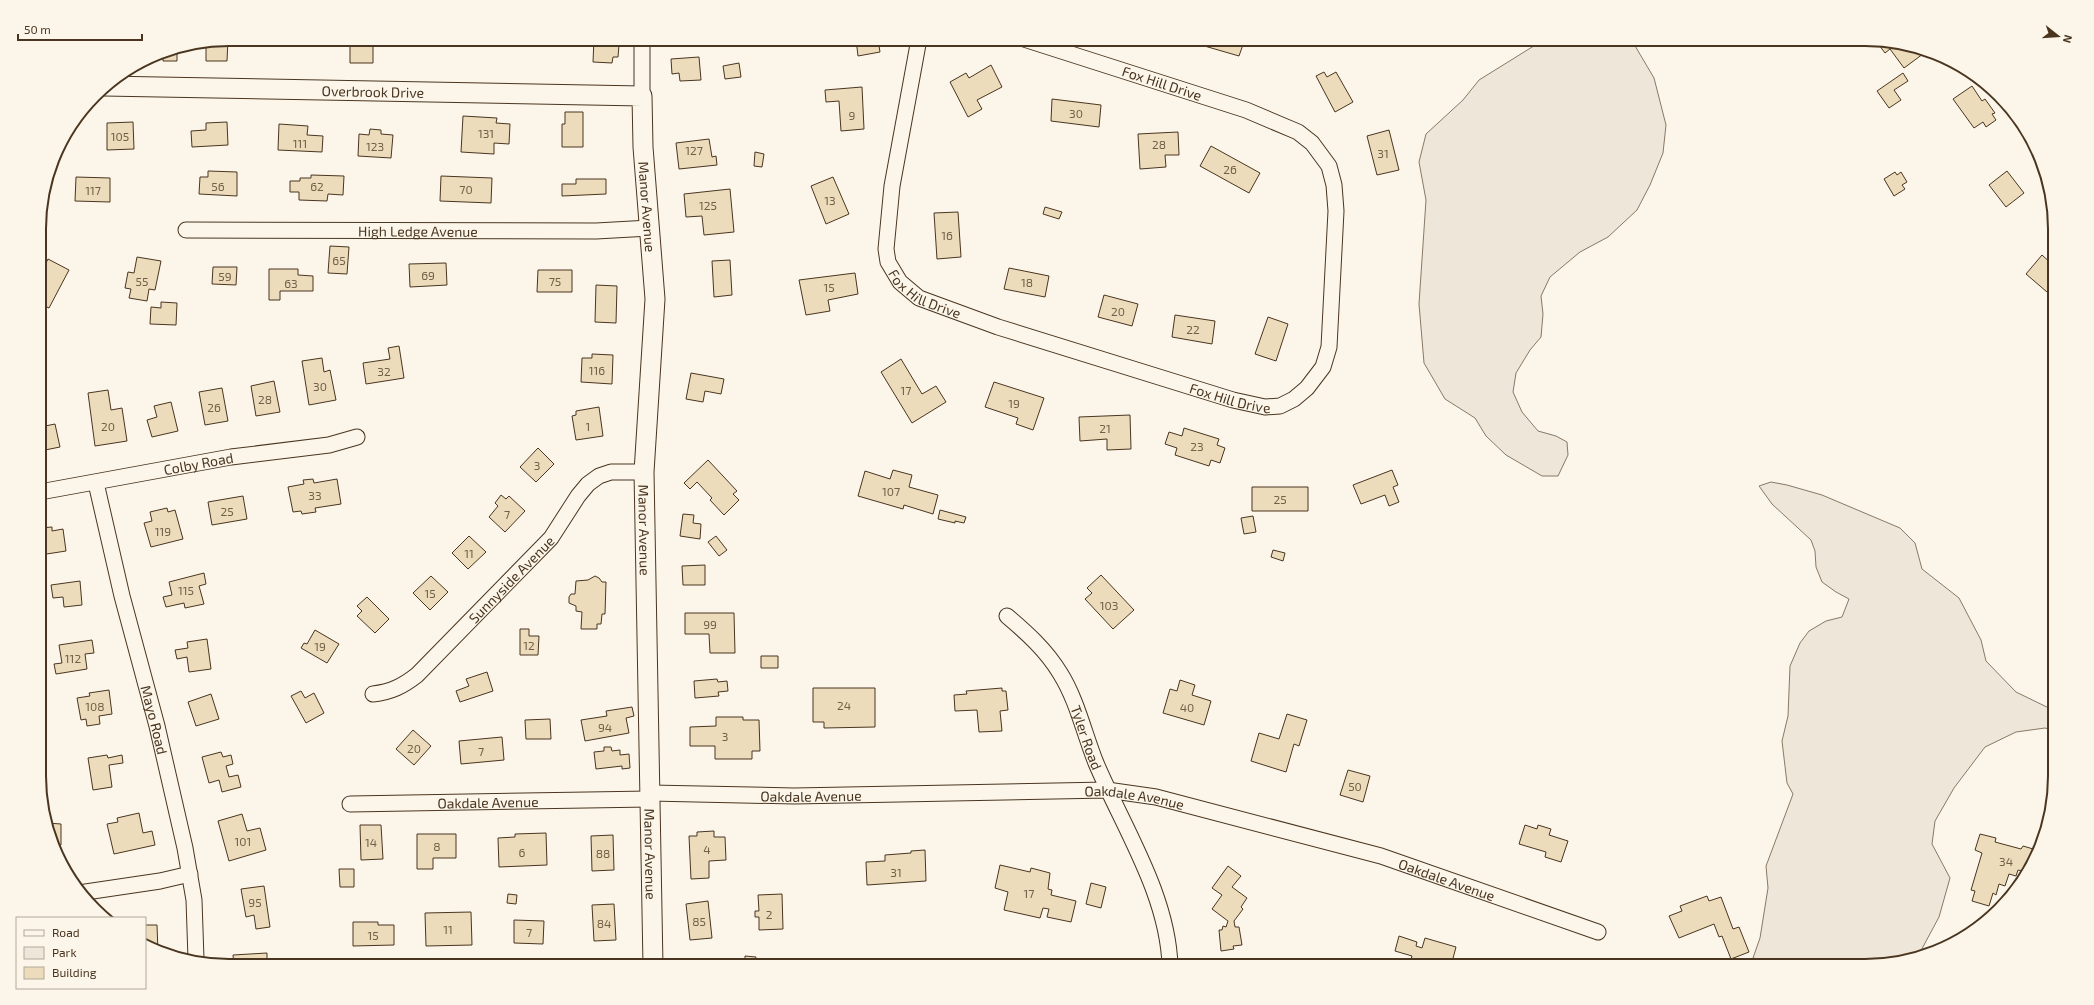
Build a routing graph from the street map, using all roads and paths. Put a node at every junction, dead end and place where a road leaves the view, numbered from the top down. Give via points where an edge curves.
1 (642, 46) edge
2 (918, 46) edge
3 (1046, 46) edge
4 (114, 86) edge
5 (642, 96) junction
6 (650, 228) junction
7 (186, 230) dead end
8 (357, 437) dead end
9 (644, 472) junction
10 (96, 483) junction
11 (46, 491) edge
12 (1007, 616) dead end
13 (373, 694) dead end
14 (1107, 790) junction
15 (650, 796) junction
16 (350, 804) dead end
17 (190, 874) junction
18 (87, 892) edge
19 (1598, 932) dead end
20 (196, 955) edge
21 (653, 959) edge
22 (1169, 959) edge

1 - 5 street
2 - 3 street, Fox Hill Drive via 892,186 886,249 888,262 900,282 919,298 998,327 1233,400 1265,407 1280,406 1307,388 1323,368 1329,346 1336,211 1334,185 1329,166 1312,143 1298,132 1246,110
4 - 5 street, Overbrook Drive
5 - 6 street, Manor Avenue via 643,147
6 - 7 street, High Ledge Avenue via 596,231
6 - 9 street, Manor Avenue via 655,299
8 - 10 street, Colby Road via 329,445 231,458
9 - 13 street, Sunnyside Avenue via 611,472 599,476 588,484 551,538 417,675 390,692
9 - 15 street, Manor Avenue
10 - 11 street, Colby Road
10 - 17 street, Mayo Road via 122,596 168,772
12 - 14 street, Tyler Road via 1044,650 1061,674
14 - 15 street, Oakdale Avenue
14 - 19 street, Oakdale Avenue via 1156,797 1382,856
14 - 22 street, Tyler Road via 1158,900
15 - 16 street, Oakdale Avenue
15 - 21 street, Manor Avenue
17 - 18 street
17 - 20 street, Mayo Road via 194,900

